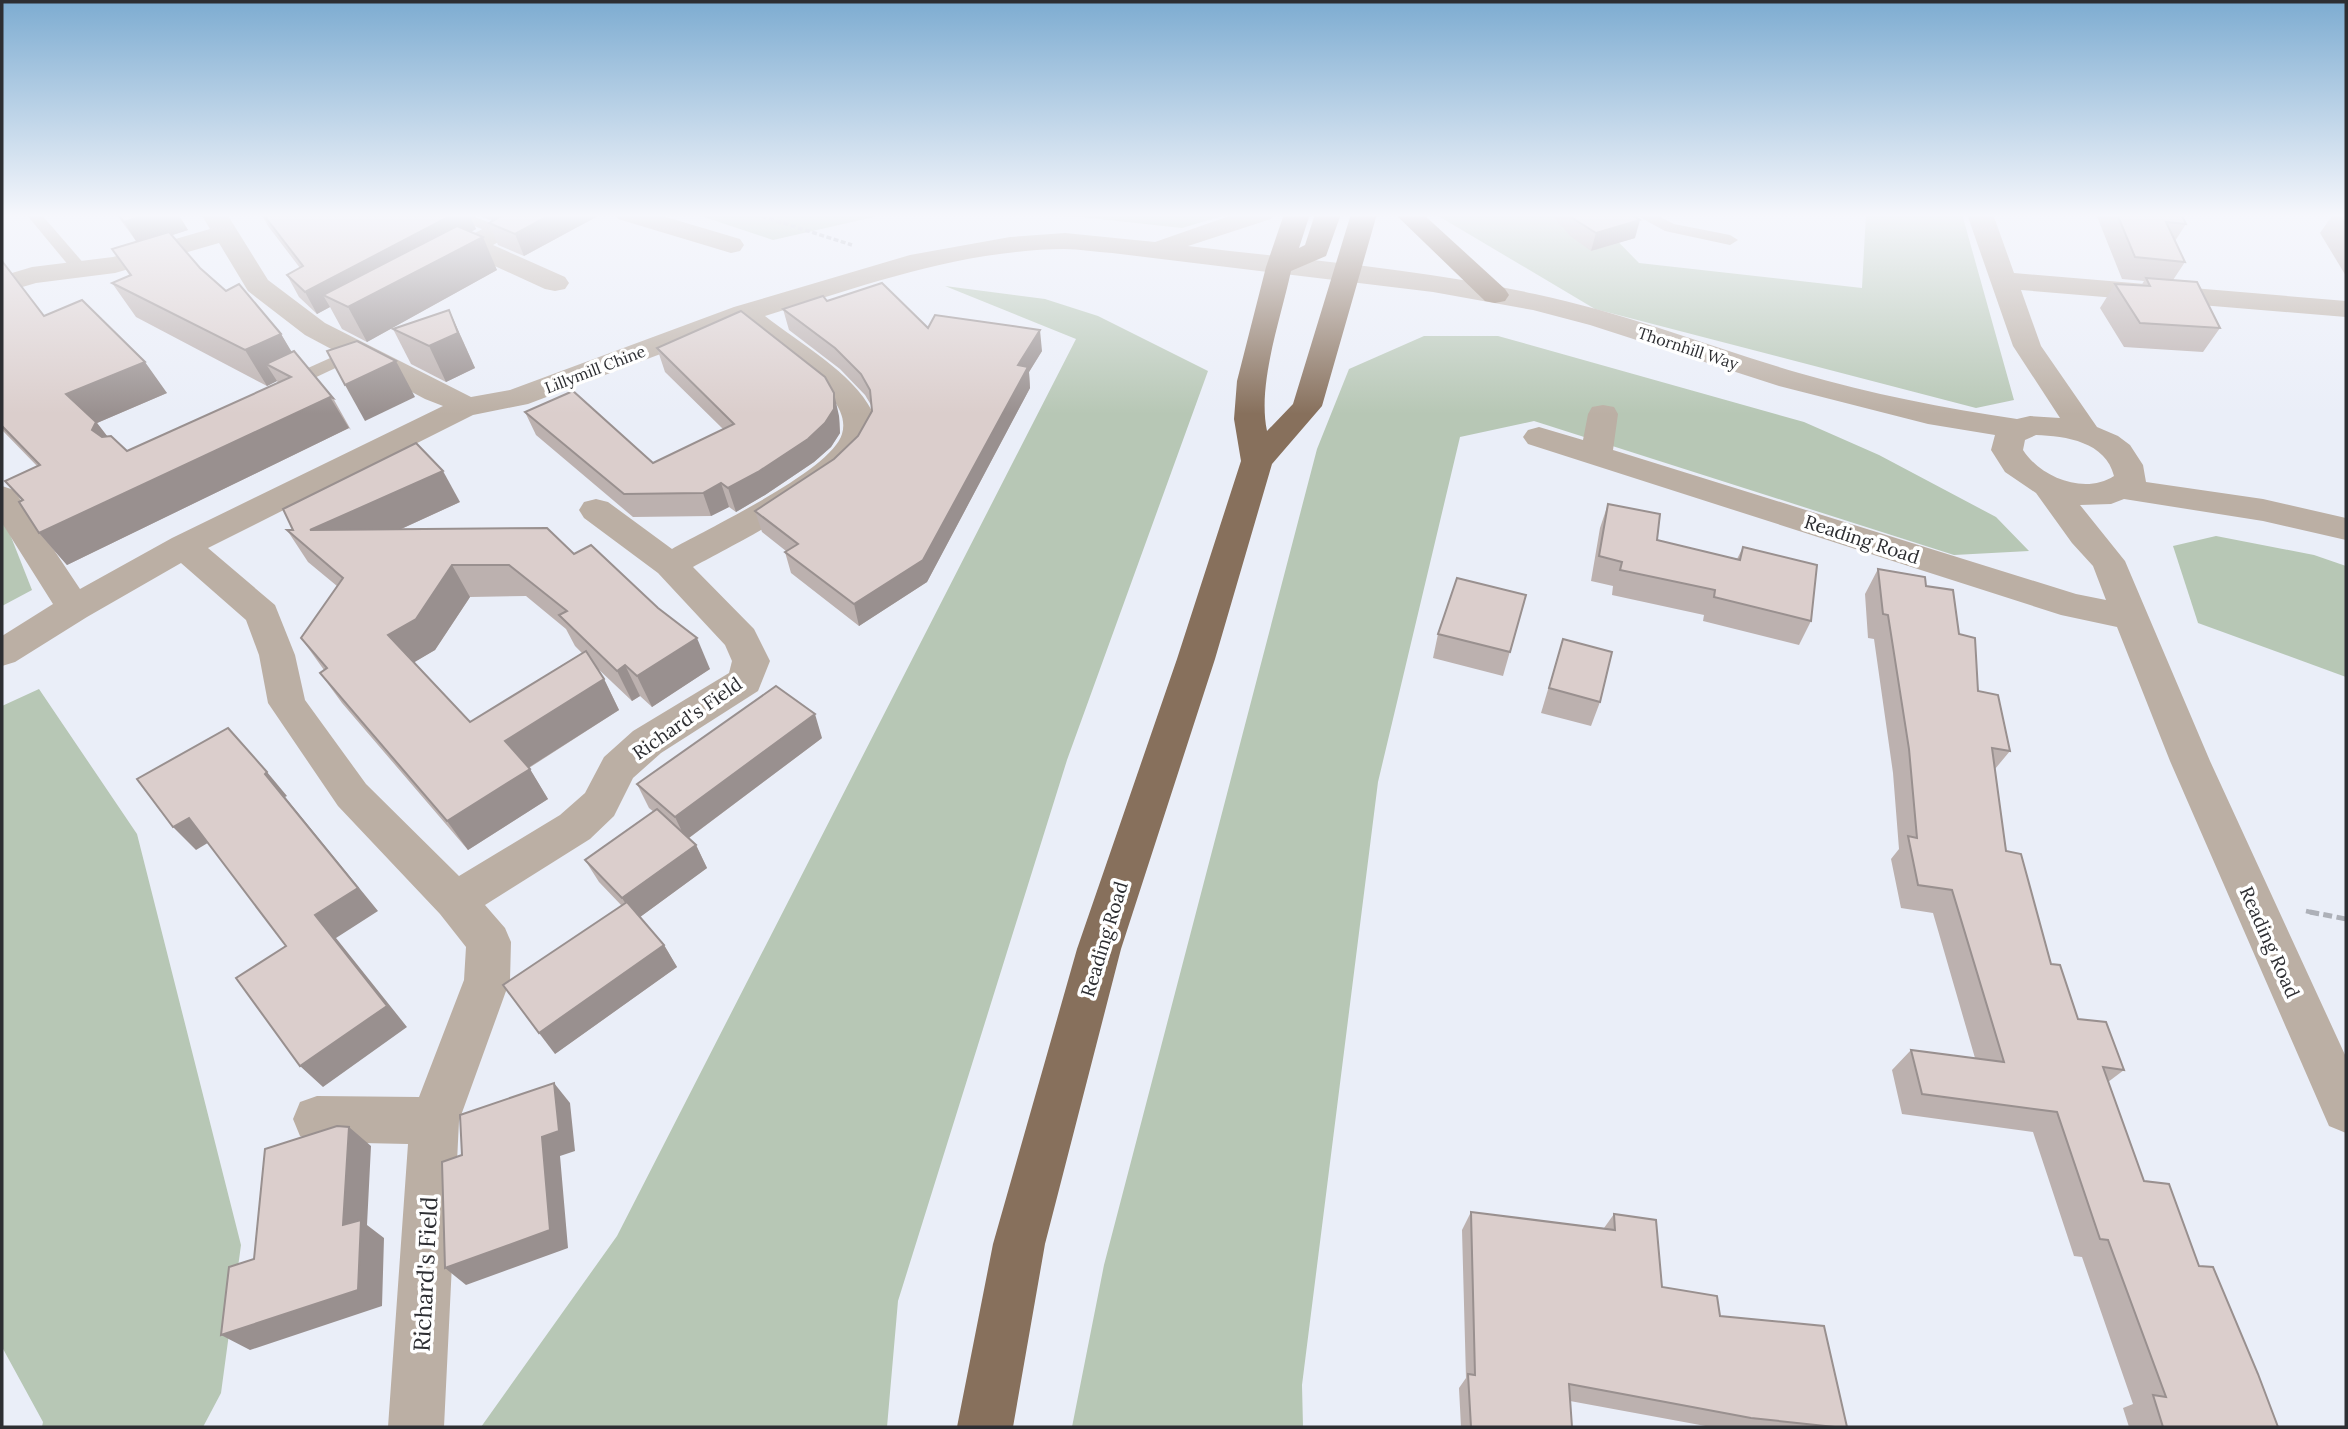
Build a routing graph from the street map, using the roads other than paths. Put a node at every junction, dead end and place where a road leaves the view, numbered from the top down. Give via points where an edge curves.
1 (2004, 280) edge
2 (255, 281) edge
3 (548, 281) edge
4 (851, 281) edge
5 (1276, 281) edge
6 (1344, 281) edge
7 (1401, 281) edge
8 (1480, 281) edge
9 (2012, 281) edge
10 (555, 284) dead end
11 (1495, 295) junction
12 (2346, 309) edge
13 (744, 313) junction
14 (357, 351) junction
15 (2032, 356) junction
16 (272, 391) edge
17 (465, 407) junction
18 (1603, 414) dead end
19 (1928, 415) junction
20 (2031, 427) junction
21 (2086, 433) junction
22 (1539, 437) dead end
23 (2120, 453) junction
24 (1596, 454) junction
25 (1257, 461) junction
26 (2035, 479) junction
27 (2111, 492) junction
28 (2, 497) edge
29 (596, 510) dead end
30 (2263, 510) junction
31 (2346, 529) edge
32 (184, 546) junction
33 (2108, 561) junction
34 (670, 565) junction
35 (74, 608) junction
36 (2131, 617) junction
37 (2, 653) edge
38 (455, 901) junction
39 (2346, 1110) edge
40 (317, 1119) dead end
41 (434, 1121) junction
42 (416, 1427) edge
43 (985, 1427) edge

1 - 15 street
2 - 14 street via 327,322
3 - 10 street
4 - 13 street, Lillymill Chine
5 - 25 highway, Reading Road via 1252,381 1248,419
6 - 25 highway, Reading Road via 1307,406
7 - 11 street, Thornhill Way
8 - 11 highway
9 - 12 street
11 - 19 street, Thornhill Way via 1569,310 1790,380
13 - 17 street, Lillymill Chine via 517,398
13 - 34 street via 845,393 858,414 858,435 840,461 812,484
14 - 16 lane
14 - 17 street
15 - 20 street
15 - 21 street
17 - 32 street, Lillymill Chine
18 - 24 street
19 - 20 street, Thornhill Way
19 - 26 street, Thornhill Way via 1975,439
20 - 21 street, Thornhill Way
20 - 26 street via 2008,436 2005,445 2011,460
21 - 23 street
22 - 24 street, Reading Road
23 - 27 street, Reading Road via 2130,467 2131,480
23 - 30 street
24 - 36 street, Reading Road via 2074,606
25 - 43 highway, Reading Road via 1099,949 1019,1244
26 - 27 street via 2082,495
26 - 33 street, Reading Road
27 - 30 street
27 - 33 street, Reading Road
28 - 35 street
29 - 34 street, Richard's Field
30 - 31 street
32 - 35 street, Lillymill Chine
32 - 38 street, Richard's Field via 262,614 287,703 352,795
33 - 36 street, Reading Road
34 - 38 street, Richard's Field via 741,638 751,661 746,681 647,742 618,768 600,804 575,827
35 - 37 street, Lillymill Chine
36 - 39 street, Reading Road via 2195,773
38 - 41 street, Richard's Field via 489,942 488,980
40 - 41 street
41 - 42 street, Richard's Field

